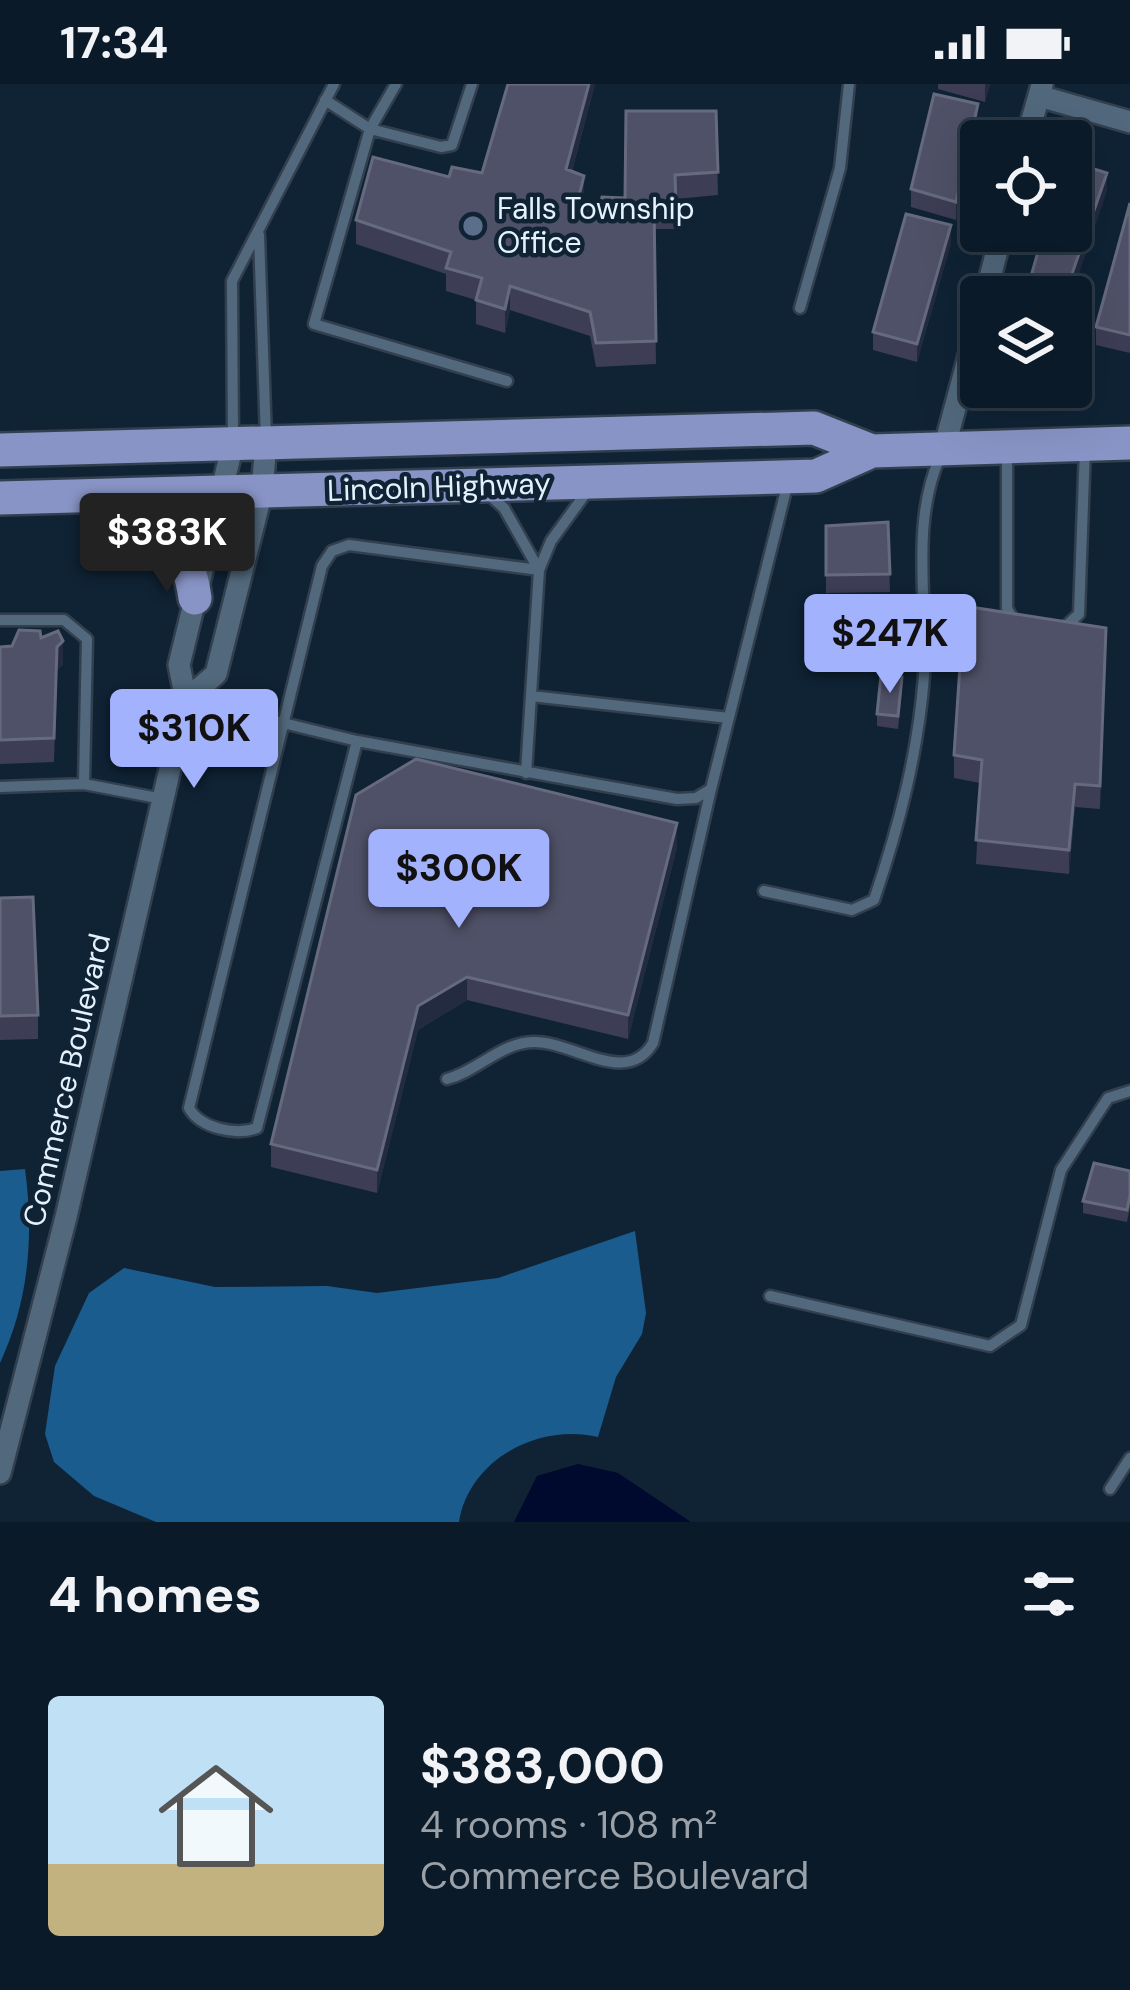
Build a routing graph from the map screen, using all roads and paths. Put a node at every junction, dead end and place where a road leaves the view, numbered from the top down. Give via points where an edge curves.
1 (334, 84) edge
2 (396, 84) edge
3 (472, 84) edge
4 (849, 84) edge
5 (1040, 90) edge
6 (325, 100) junction
7 (1032, 120) edge
8 (1130, 122) edge
9 (370, 129) junction
10 (262, 220) junction
11 (800, 308) dead end
12 (507, 380) dead end
13 (960, 389) edge
14 (1130, 443) edge
15 (249, 444) junction
16 (1085, 445) junction
17 (1007, 446) junction
18 (944, 449) junction
19 (0, 450) edge
20 (872, 451) junction
21 (789, 477) junction
22 (595, 482) junction
23 (478, 485) junction
24 (262, 491) junction
25 (222, 492) junction
26 (109, 496) junction
27 (0, 498) edge
28 (539, 570) junction
29 (195, 598) junction
30 (0, 620) edge
31 (1033, 622) edge
32 (1052, 624) edge
33 (531, 696) junction
34 (186, 700) junction
35 (729, 718) junction
36 (280, 724) junction
37 (357, 741) junction
38 (526, 772) junction
39 (84, 784) junction
40 (0, 787) edge
41 (711, 789) junction
42 (163, 799) junction
43 (764, 891) dead end
44 (447, 1079) dead end
45 (1130, 1091) edge
46 (770, 1295) dead end
47 (1130, 1458) edge
48 (0, 1473) edge
49 (1110, 1489) dead end

1 - 6 lane
2 - 9 lane
3 - 9 lane via 452,145
4 - 11 lane via 840,168
5 - 7 street
5 - 8 street
6 - 9 lane
6 - 10 lane
9 - 12 lane via 314,324
10 - 15 lane
10 - 15 lane via 228,299
13 - 18 street
14 - 16 main road, Lincoln Highway
15 - 19 main road, Lincoln Highway
15 - 20 main road, Lincoln Highway via 814,428
15 - 24 street, Commerce Boulevard
15 - 25 street, Commerce Boulevard
16 - 17 main road, Lincoln Highway
16 - 32 lane via 1079,614 1070,626
17 - 18 main road, Lincoln Highway
17 - 31 lane via 1006,608 1014,621
18 - 20 main road, Lincoln Highway
18 - 43 lane via 925,491 924,676 907,803 874,900 852,910
20 - 21 main road, Lincoln Highway via 816,476
21 - 22 main road, Lincoln Highway
21 - 35 lane
22 - 23 main road, Lincoln Highway
22 - 28 lane
23 - 24 main road, Lincoln Highway
23 - 28 lane via 504,508
24 - 25 main road, Lincoln Highway
24 - 34 street, Commerce Boulevard via 217,674
25 - 26 main road, Lincoln Highway
25 - 29 street, Commerce Boulevard
26 - 27 main road, Lincoln Highway
26 - 29 main road via 175,537
28 - 33 lane
28 - 36 lane via 349,545 332,551
29 - 34 street, Commerce Boulevard via 179,665
30 - 39 lane via 64,620 88,639
33 - 35 lane
33 - 38 lane
34 - 36 lane
34 - 42 street, Commerce Boulevard
35 - 41 lane
36 - 37 lane
36 - 37 lane via 189,1108 201,1123 244,1133 256,1128
37 - 38 lane
38 - 41 lane via 676,799
39 - 40 lane
39 - 42 lane
41 - 44 lane via 644,1058 628,1065 536,1042
42 - 48 street, Commerce Boulevard
45 - 46 lane via 1108,1098 1061,1170 1021,1324 990,1346
47 - 49 lane

